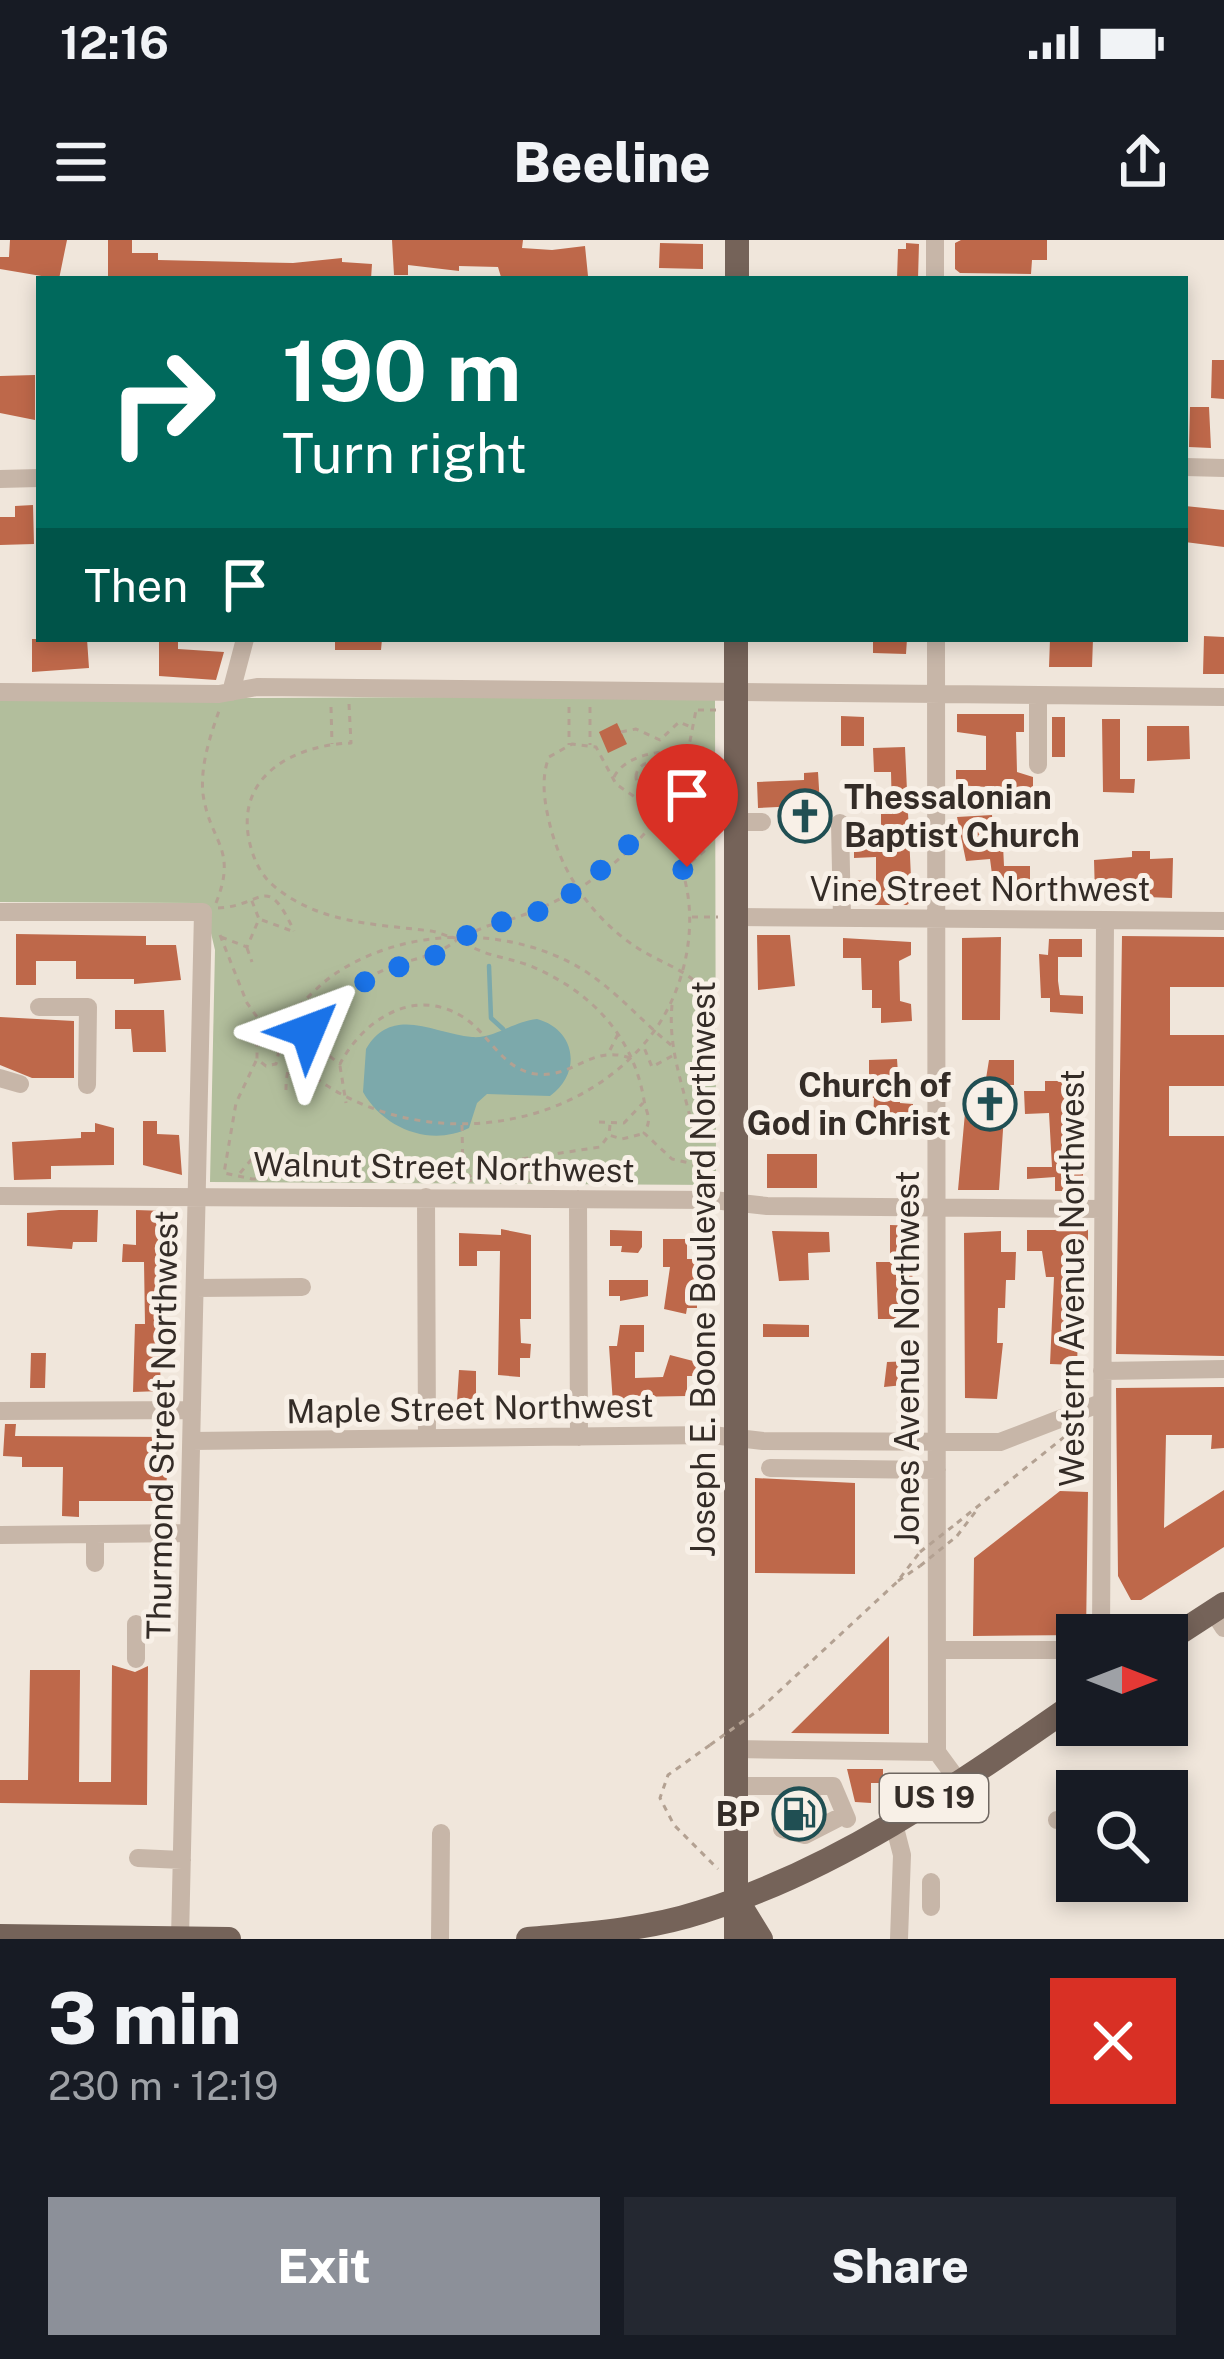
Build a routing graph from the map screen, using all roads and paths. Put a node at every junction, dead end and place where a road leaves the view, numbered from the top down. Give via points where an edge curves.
1 (737, 240) edge
2 (935, 240) edge
3 (737, 276) edge
4 (935, 276) edge
5 (1188, 467) edge
6 (1224, 468) edge
7 (0, 478) edge
8 (36, 478) edge
9 (244, 642) edge
10 (736, 642) edge
11 (936, 642) edge
12 (736, 690) junction
13 (0, 692) edge
14 (936, 695) junction
15 (1038, 696) junction
16 (1224, 697) edge
17 (226, 698) junction
18 (322, 705) dead end
19 (331, 705) junction
20 (569, 705) dead end
21 (590, 705) dead end
22 (719, 710) dead end
23 (695, 730) junction
24 (621, 732) dead end
25 (332, 744) junction
26 (569, 745) junction
27 (590, 745) junction
28 (691, 752) junction
29 (649, 755) junction
30 (650, 763) junction
31 (1038, 765) dead end
32 (613, 778) junction
33 (682, 780) junction
34 (648, 792) junction
35 (936, 799) junction
36 (996, 799) dead end
37 (645, 803) junction
38 (658, 818) junction
39 (728, 818) junction
40 (762, 822) dead end
41 (840, 823) dead end
42 (673, 828) junction
43 (682, 870) junction
44 (578, 890) junction
45 (284, 893) junction
46 (250, 896) junction
47 (279, 900) junction
48 (0, 912) edge
49 (689, 917) junction
50 (728, 917) junction
51 (259, 919) junction
52 (842, 919) junction
53 (937, 920) junction
54 (1105, 920) junction
55 (1224, 921) edge
56 (459, 938) junction
57 (247, 947) junction
58 (252, 962) dead end
59 (682, 970) junction
60 (673, 998) junction
61 (39, 1006) dead end
62 (721, 1025) dead end
63 (618, 1033) junction
64 (653, 1033) junction
65 (271, 1035) junction
66 (643, 1045) junction
67 (671, 1045) junction
68 (280, 1046) junction
69 (604, 1052) junction
70 (672, 1056) junction
71 (257, 1059) junction
72 (635, 1061) junction
73 (340, 1064) junction
74 (286, 1075) junction
75 (0, 1078) edge
76 (20, 1084) dead end
77 (87, 1084) dead end
78 (286, 1090) dead end
79 (644, 1102) junction
80 (346, 1103) dead end
81 (599, 1122) dead end
82 (610, 1124) junction
83 (462, 1125) junction
84 (644, 1133) junction
85 (609, 1135) junction
86 (698, 1165) junction
87 (277, 1168) dead end
88 (224, 1173) junction
89 (241, 1173) junction
90 (212, 1174) dead end
91 (722, 1177) dead end
92 (464, 1179) junction
93 (197, 1195) junction
94 (426, 1197) junction
95 (578, 1199) junction
96 (1, 1202) edge
97 (736, 1203) junction
98 (938, 1208) junction
99 (1102, 1209) junction
100 (302, 1287) dead end
101 (195, 1288) junction
102 (1216, 1364) edge
103 (1102, 1370) junction
104 (1101, 1403) junction
105 (192, 1410) junction
106 (0, 1411) edge
107 (1077, 1427) dead end
108 (579, 1437) junction
109 (427, 1438) junction
110 (736, 1438) junction
111 (191, 1441) junction
112 (844, 1442) junction
113 (937, 1442) junction
114 (770, 1468) dead end
115 (844, 1468) junction
116 (937, 1470) junction
117 (980, 1506) junction
118 (189, 1533) junction
119 (95, 1534) junction
120 (0, 1535) edge
121 (95, 1563) dead end
122 (897, 1582) junction
123 (1101, 1614) edge
124 (1220, 1614) edge
125 (136, 1624) dead end
126 (1188, 1631) edge
127 (937, 1650) junction
128 (1056, 1650) edge
129 (136, 1660) dead end
130 (1056, 1716) edge
131 (723, 1747) junction
132 (937, 1752) junction
133 (959, 1782) junction
134 (735, 1786) junction
135 (796, 1811) junction
136 (894, 1824) junction
137 (441, 1833) dead end
138 (139, 1858) dead end
139 (182, 1860) junction
140 (719, 1870) dead end
141 (931, 1882) dead end
142 (735, 1898) junction
143 (932, 1906) dead end
144 (0, 1936) edge
145 (180, 1939) edge
146 (229, 1939) edge
147 (440, 1939) edge
148 (528, 1939) edge
149 (736, 1939) edge
150 (761, 1939) edge
151 (898, 1939) edge

1 - 3 main road
2 - 4 street
5 - 6 street
7 - 8 street
9 - 17 street
10 - 12 main road, Joseph E. Boone Boulevard Northwest
11 - 14 street, Jones Avenue Northwest
12 - 14 street
12 - 17 street
12 - 39 main road, Joseph E. Boone Boulevard Northwest
13 - 17 street
14 - 15 street
14 - 35 street, Jones Avenue Northwest
15 - 16 street
15 - 31 street
17 - 46 path via 203,771 227,862 214,908
18 - 19 path
19 - 25 path
19 - 25 path via 351,704 351,743
20 - 26 path
21 - 27 path
22 - 23 path via 696,707
23 - 24 path via 680,722 661,740
23 - 28 path
25 - 45 path via 286,758 255,790 251,850
26 - 27 path
26 - 44 path via 549,757 544,789 553,839
27 - 32 path
28 - 29 path
28 - 33 path
29 - 30 path
29 - 32 path via 626,761
30 - 34 path via 636,775
30 - 34 path via 664,779
32 - 37 path
33 - 38 path
33 - 42 path
34 - 37 path
35 - 36 street
35 - 53 street, Jones Avenue Northwest
37 - 38 path
38 - 42 path via 661,834
38 - 44 path
39 - 40 street
39 - 43 path
39 - 50 main road, Joseph E. Boone Boulevard Northwest
41 - 52 street
42 - 43 path
43 - 49 path
44 - 56 path
44 - 59 path via 617,933
45 - 47 path
45 - 56 path via 368,926
46 - 47 path
46 - 51 path
47 - 51 path via 294,931
48 - 93 street, Thurmond Street Northwest via 203,912
49 - 50 path
49 - 59 path
50 - 52 street, Vine Street Northwest
50 - 97 main road, Joseph E. Boone Boulevard Northwest
51 - 57 path
52 - 53 street, Vine Street Northwest
53 - 54 street, Vine Street Northwest
53 - 98 street, Jones Avenue Northwest
54 - 55 street, Vine Street Northwest
54 - 99 street, Western Avenue Northwest
56 - 63 path via 474,951 562,982
56 - 64 path via 531,947 579,967
56 - 65 path via 370,954 298,1002
56 - 74 path via 442,953 376,974 330,1006 296,1048
57 - 58 path
57 - 65 path via 219,934 247,1003
59 - 60 path
59 - 62 path via 707,992
60 - 64 path
60 - 67 path
61 - 77 street via 88,1007
63 - 69 path via 616,1046
63 - 72 path
64 - 66 path
64 - 67 path
65 - 68 path
65 - 71 path via 257,1041
66 - 70 path via 652,1067
66 - 83 path, bridge via 595,1087 554,1107
67 - 70 path
68 - 71 path via 276,1064
68 - 83 path, bridge via 372,1109
69 - 72 path
69 - 73 path via 553,1073 527,1071 471,1023 433,1006 400,1009 366,1028
70 - 86 path
71 - 88 path via 236,1102
72 - 79 path
73 - 74 path via 310,1051
73 - 80 path
74 - 78 path
75 - 76 street
79 - 82 path via 631,1120
79 - 84 path
81 - 82 path
82 - 85 path
83 - 92 path
84 - 85 path
84 - 86 path via 672,1159
85 - 92 path via 600,1147 496,1163
86 - 91 path via 697,1177
87 - 89 path via 251,1160
88 - 89 path
88 - 90 path
89 - 92 path
93 - 94 street, Walnut Street Northwest
93 - 96 street, Walnut Street Northwest
93 - 101 street, Thurmond Street Northwest
94 - 95 street, Walnut Street Northwest
94 - 109 street
95 - 97 street, Walnut Street Northwest
95 - 108 street
97 - 98 street, Walnut Street Northwest
97 - 110 main road, Joseph E. Boone Boulevard Northwest
98 - 99 street, Walnut Street Northwest
98 - 113 street, Jones Avenue Northwest
99 - 103 street, Western Avenue Northwest
100 - 101 street
101 - 105 street, Thurmond Street Northwest
102 - 103 street
103 - 104 street, Western Avenue Northwest
104 - 113 street, Maple Street Northwest via 1023,1437
104 - 123 street, Western Avenue Northwest
105 - 106 street
105 - 111 street, Thurmond Street Northwest
107 - 117 path
108 - 109 street, Maple Street Northwest
108 - 110 street, Maple Street Northwest
109 - 111 street, Maple Street Northwest
110 - 112 street, Maple Street Northwest
110 - 131 main road, Joseph E. Boone Boulevard Northwest
111 - 118 street, Thurmond Street Northwest
112 - 113 street, Maple Street Northwest
112 - 115 street
113 - 116 street, Jones Avenue Northwest
114 - 115 street
115 - 116 street
116 - 127 street, Jones Avenue Northwest
117 - 122 path, bridge via 920,1552
117 - 122 path, bridge via 958,1536
118 - 119 street
118 - 139 street, Thurmond Street Northwest
119 - 120 street
119 - 121 street
122 - 131 path, bridge
124 - 126 main road
125 - 129 street
127 - 128 street
127 - 132 street, Jones Avenue Northwest
130 - 133 main road, US 19
131 - 132 street
131 - 134 main road, Joseph E. Boone Boulevard Northwest
131 - 140 path via 668,1775 660,1798 674,1825
132 - 133 street
133 - 136 main road, US 19
134 - 135 street
134 - 142 main road, Joseph E. Boone Boulevard Northwest
135 - 135 street via 833,1786 845,1817
136 - 142 main road, US 19
136 - 151 street via 902,1855
137 - 147 street
138 - 139 street
139 - 145 street, Thurmond Street Northwest
141 - 143 street
142 - 148 main road, US 19 via 702,1912
142 - 149 main road, Joseph E. Boone Boulevard Northwest
142 - 150 main road
144 - 145 main road
145 - 146 main road

